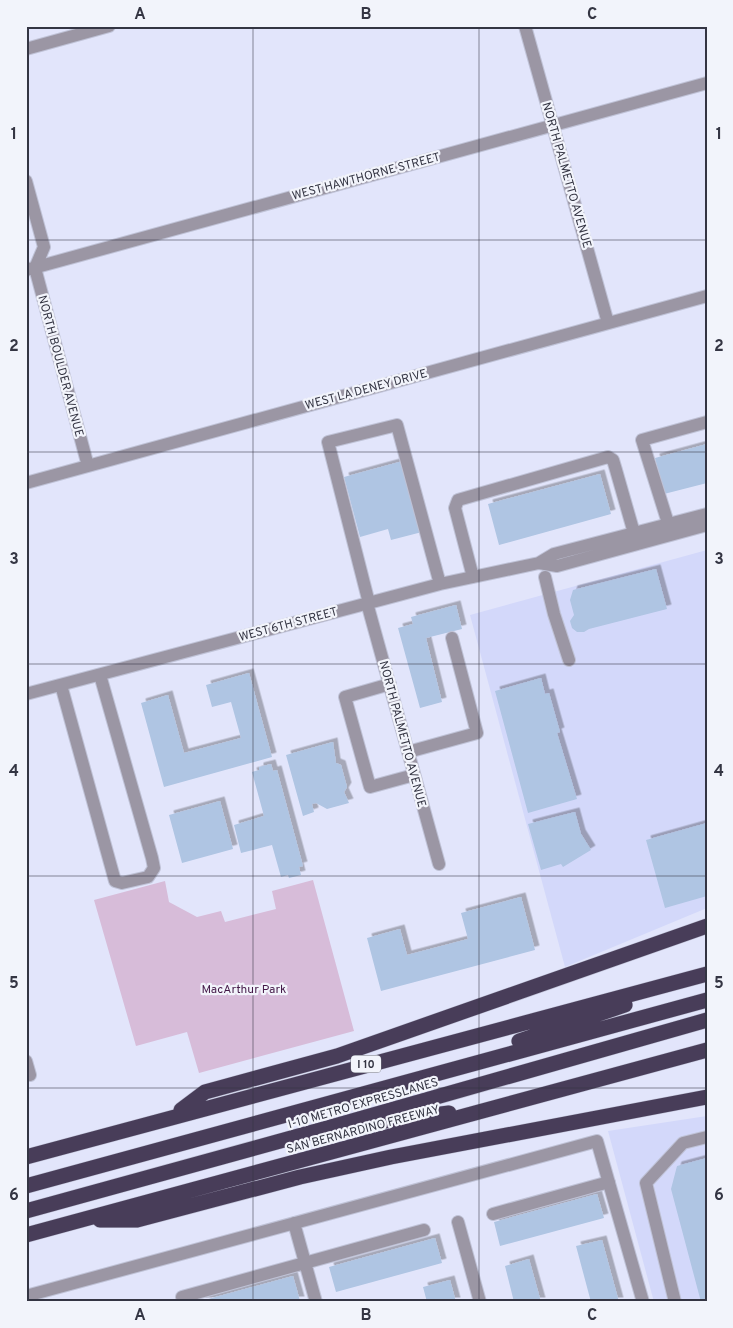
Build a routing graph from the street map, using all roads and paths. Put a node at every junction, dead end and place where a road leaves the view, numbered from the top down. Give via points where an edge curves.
1 (109, 26) edge
2 (526, 26) edge
3 (26, 49) edge
4 (707, 83) edge
5 (553, 125) junction
6 (26, 181) edge
7 (30, 269) edge
8 (707, 296) edge
9 (608, 323) junction
10 (707, 422) edge
11 (88, 466) junction
12 (26, 483) edge
13 (707, 514) edge
14 (668, 524) junction
15 (707, 525) edge
16 (634, 533) junction
17 (539, 563) junction
18 (473, 577) junction
19 (545, 577) dead end
20 (440, 584) junction
21 (368, 603) junction
22 (452, 638) dead end
23 (569, 660) dead end
24 (100, 675) junction
25 (390, 684) junction
26 (61, 686) junction
27 (30, 694) edge
28 (408, 752) junction
29 (414, 775) junction
30 (439, 864) dead end
31 (707, 926) edge
32 (707, 975) edge
33 (707, 1000) edge
34 (707, 1020) edge
35 (707, 1050) edge
36 (26, 1061) edge
37 (30, 1075) dead end
38 (386, 1087) junction
39 (707, 1097) edge
40 (503, 1107) junction
41 (172, 1116) junction
42 (331, 1128) junction
43 (707, 1137) edge
44 (26, 1157) edge
45 (609, 1182) junction
46 (26, 1186) edge
47 (26, 1211) edge
48 (493, 1214) dead end
49 (78, 1220) junction
50 (458, 1222) dead end
51 (294, 1223) junction
52 (424, 1230) dead end
53 (26, 1234) edge
54 (305, 1262) junction
55 (26, 1296) edge
56 (182, 1297) dead end
57 (316, 1302) edge
58 (480, 1302) edge
59 (643, 1302) edge
60 (675, 1302) edge

1 - 3 street
2 - 5 street, NORTH PALMETTO AVENUE
4 - 5 street, WEST HAWTHORNE STREET
5 - 7 street, WEST HAWTHORNE STREET
5 - 9 street, NORTH PALMETTO AVENUE
6 - 7 street via 44,247
7 - 11 street, NORTH BOULDER AVENUE
8 - 9 street, WEST LA DENEY DRIVE
9 - 11 street, WEST LA DENEY DRIVE
10 - 14 street via 642,440
11 - 12 street, WEST LA DENEY DRIVE
13 - 14 street, WEST 6TH STREET
14 - 16 street, WEST 6TH STREET
15 - 17 street, WEST 6TH STREET via 557,566
16 - 17 street, WEST 6TH STREET via 554,554
16 - 18 street via 613,460 608,457 458,500 455,508
17 - 18 street, WEST 6TH STREET
18 - 20 street, WEST 6TH STREET
19 - 23 street
20 - 21 street, WEST 6TH STREET
20 - 21 street, NORTH PALMETTO AVENUE via 397,425 328,442
21 - 24 street, WEST 6TH STREET
21 - 25 street, NORTH PALMETTO AVENUE
22 - 28 street via 477,733
24 - 26 street, WEST 6TH STREET
24 - 26 street via 152,858 154,868 148,877 122,883 115,881
25 - 28 street, NORTH PALMETTO AVENUE
25 - 29 street via 345,697 370,787
26 - 27 street, WEST 6TH STREET
28 - 29 street, NORTH PALMETTO AVENUE
29 - 30 street, NORTH PALMETTO AVENUE
31 - 41 highway via 337,1056 204,1092
32 - 38 highway
32 - 41 highway, I 10
33 - 38 highway, I-10 METRO EXPRESSLANES
34 - 42 highway, I-10 METRO EXPRESSLANES
35 - 40 highway, SAN BERNARDINO FREEWAY
36 - 37 street
38 - 46 highway, I-10 METRO EXPRESSLANES
39 - 49 highway via 391,1157 137,1220
40 - 42 highway
40 - 49 highway, SAN BERNARDINO FREEWAY
41 - 44 highway, I 10
42 - 47 highway, I-10 METRO EXPRESSLANES
43 - 60 street via 683,1143 646,1183
45 - 48 street
45 - 51 street via 597,1141
45 - 59 street
49 - 53 highway, SAN BERNARDINO FREEWAY
50 - 58 street
51 - 54 street
51 - 55 street
52 - 54 street
54 - 56 street
54 - 57 street

